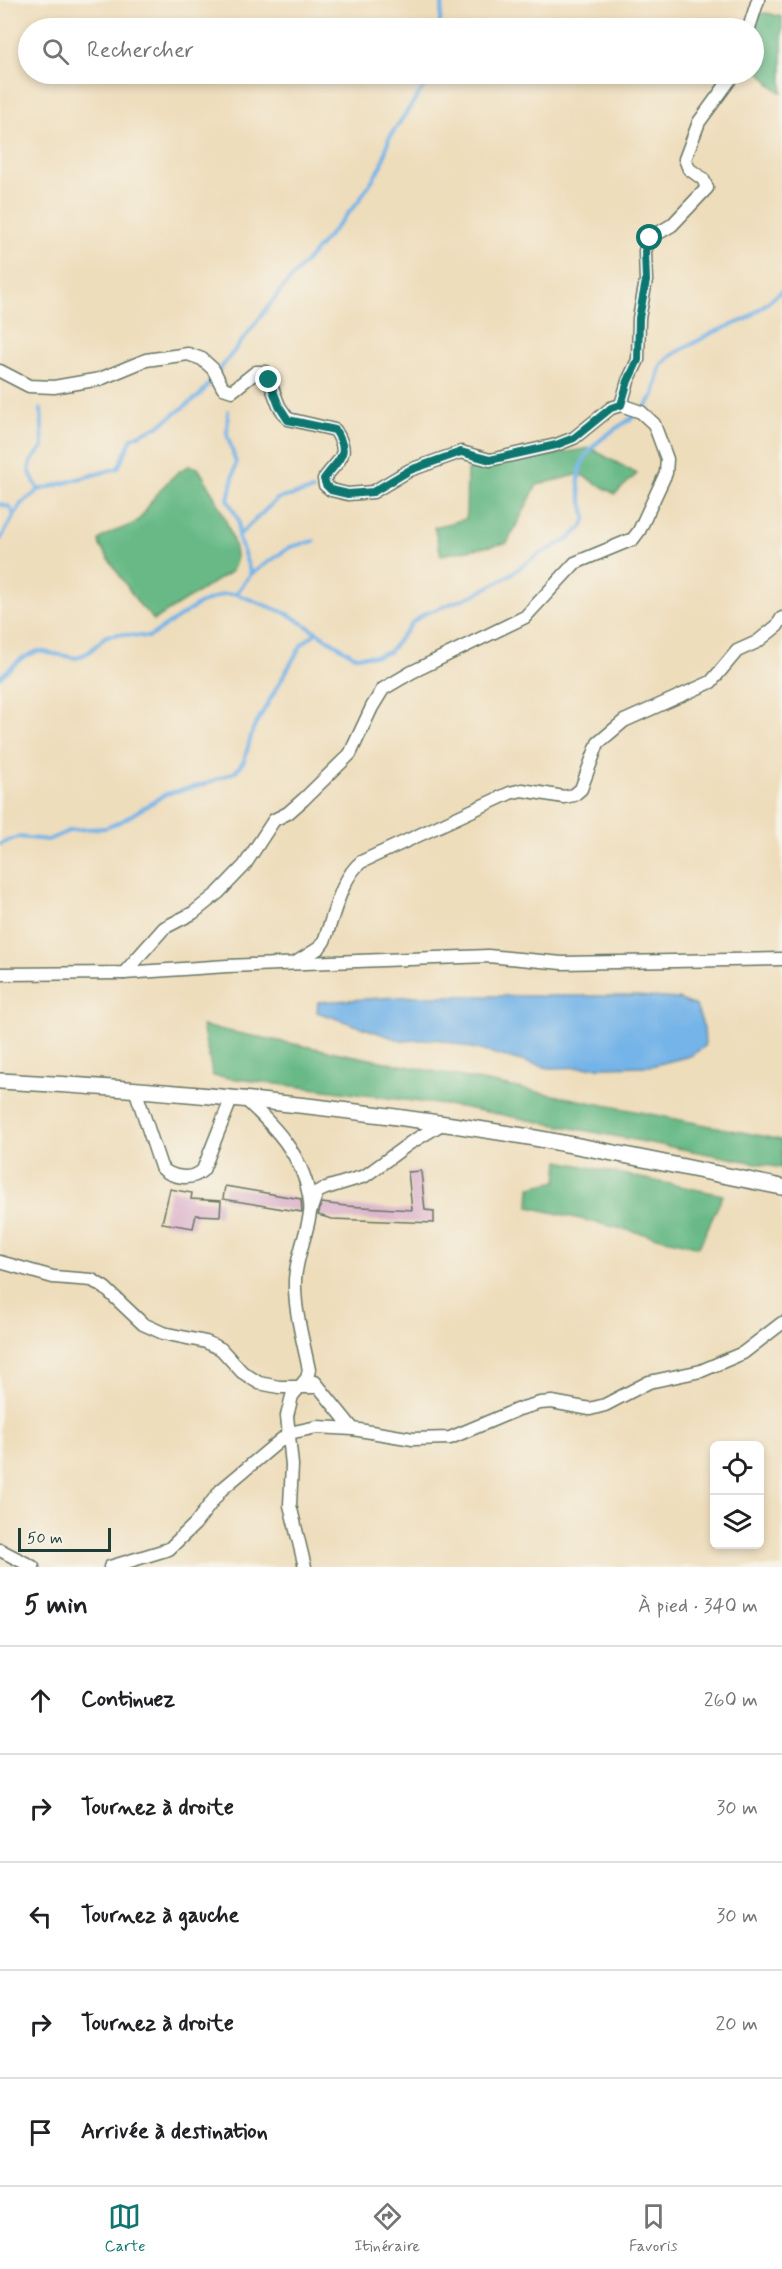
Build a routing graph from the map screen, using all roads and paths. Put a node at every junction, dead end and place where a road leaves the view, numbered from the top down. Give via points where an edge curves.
1 (758, 0) edge
2 (752, 18) edge
3 (727, 84) edge
4 (0, 371) edge
5 (621, 405) junction
6 (782, 618) edge
7 (782, 959) edge
8 (294, 963) junction
9 (124, 973) junction
10 (0, 974) edge
11 (0, 1081) edge
12 (135, 1089) junction
13 (238, 1097) junction
14 (440, 1125) junction
15 (782, 1187) edge
16 (311, 1210) junction
17 (0, 1262) edge
18 (782, 1323) edge
19 (309, 1370) junction
20 (317, 1387) junction
21 (299, 1388) junction
22 (353, 1429) junction
23 (289, 1433) junction
24 (0, 1550) edge
25 (33, 1567) edge
26 (110, 1567) edge
27 (305, 1567) edge

1 - 2 street
3 - 5 street via 699,122 685,159 688,169 703,179 707,188 672,225 650,238 645,251 638,360
4 - 5 street via 29,386 54,387 100,379 146,360 188,354 202,359 217,373 223,388 232,391 256,372 266,372 288,420 335,430 344,449 341,459 324,479 331,490 348,494 373,492 410,470 461,452 490,460 556,445 574,438 611,408
5 - 9 street via 642,412 654,424 667,459 666,473 633,539 576,563 525,617 383,689 350,754 288,813 274,820 244,866 218,893 193,913 164,928
6 - 8 street via 757,642 737,651 711,682 666,700 615,728 598,743 581,789 574,795 522,790 510,793 362,862 346,879 324,941
7 - 8 street via 562,963 488,956
8 - 9 street
9 - 10 street
11 - 12 main road
12 - 13 main road
12 - 13 street via 161,1167 173,1175 192,1177 204,1170
13 - 14 main road
13 - 16 street via 273,1124 285,1139 307,1185
14 - 15 main road via 523,1136
14 - 16 street via 365,1176 317,1192
16 - 19 street via 295,1277
17 - 21 street via 53,1277 92,1280 143,1324 221,1349 259,1383
18 - 22 street via 742,1353 701,1371 649,1382 590,1409 540,1403 450,1438 413,1439
19 - 20 street
19 - 21 street
20 - 21 street
20 - 22 street
21 - 23 street via 286,1416
22 - 23 street via 317,1426
23 - 26 street via 221,1490 169,1549
23 - 27 street via 290,1505
24 - 25 street

